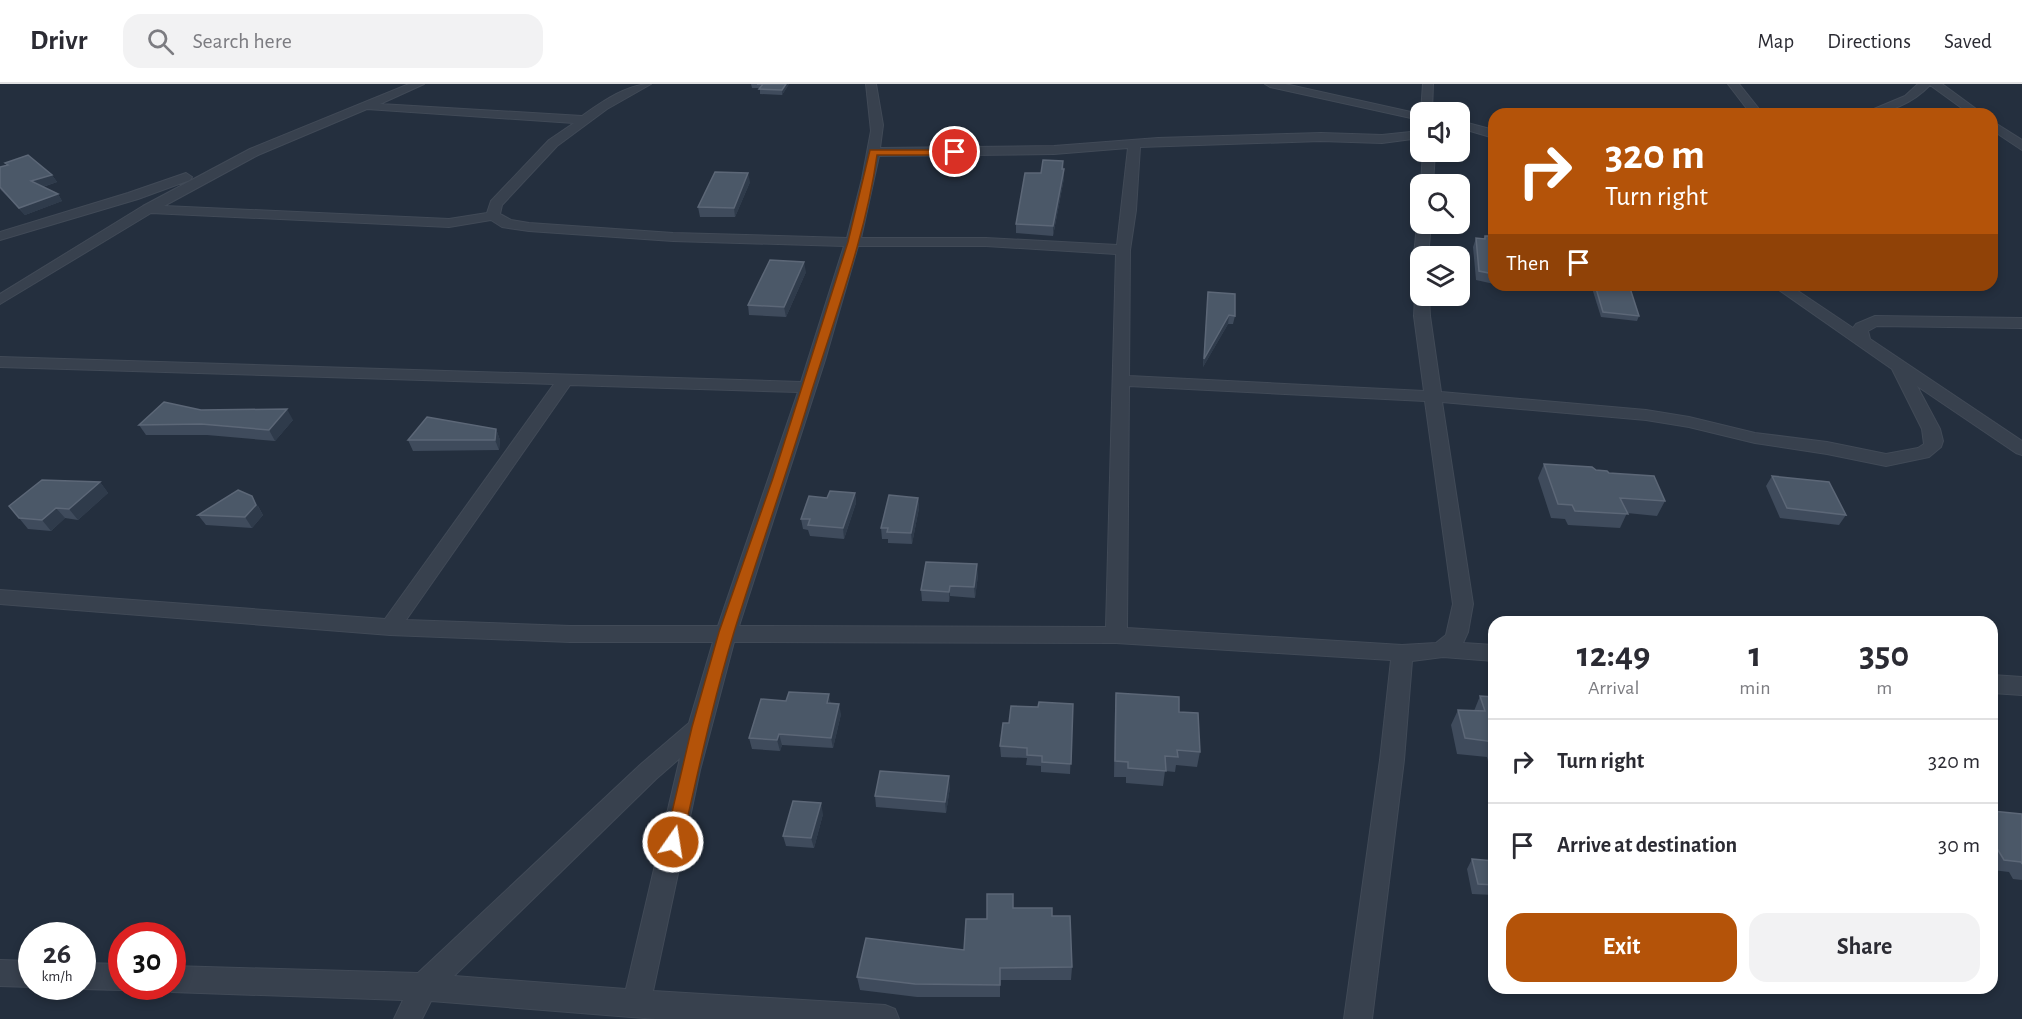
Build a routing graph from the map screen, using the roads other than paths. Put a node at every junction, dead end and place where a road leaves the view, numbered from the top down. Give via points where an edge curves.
1 (419, 84) edge
2 (646, 84) edge
3 (871, 84) edge
4 (1270, 84) edge
5 (1428, 84) edge
6 (1733, 84) edge
7 (1925, 84) edge
8 (1935, 84) edge
9 (1427, 102) edge
10 (362, 107) junction
11 (1752, 108) edge
12 (1883, 108) edge
13 (1969, 108) edge
14 (1410, 115) edge
15 (584, 120) junction
16 (1470, 127) edge
17 (1998, 129) edge
18 (1488, 132) edge
19 (1410, 136) edge
20 (1134, 144) junction
21 (2022, 146) edge
22 (254, 152) junction
23 (873, 152) junction
24 (148, 209) junction
25 (493, 216) junction
26 (0, 236) edge
27 (853, 242) junction
28 (1123, 250) junction
29 (1788, 291) edge
30 (0, 300) edge
31 (1422, 306) edge
32 (2022, 323) edge
33 (1862, 340) junction
34 (0, 362) edge
35 (1900, 368) junction
36 (566, 379) junction
37 (1121, 381) junction
38 (808, 387) junction
39 (1433, 396) junction
40 (2022, 449) edge
41 (0, 597) edge
42 (390, 627) junction
43 (727, 632) junction
44 (1116, 635) junction
45 (1446, 650) junction
46 (1402, 653) junction
47 (1488, 653) edge
48 (1998, 684) edge
49 (2022, 686) edge
50 (700, 727) junction
51 (0, 973) edge
52 (18, 974) edge
53 (186, 979) edge
54 (423, 987) junction
55 (636, 1004) junction
56 (408, 1019) edge
57 (885, 1019) edge
58 (1358, 1019) edge

1 - 10 street
2 - 15 street
3 - 23 street via 872,104 878,117
4 - 14 street
5 - 9 street
6 - 11 street
7 - 12 street via 1909,98
8 - 13 street
10 - 15 street
10 - 22 street
15 - 25 street via 553,142 525,170 496,204
16 - 18 street
17 - 21 street
19 - 20 street
20 - 23 street via 1046,150
20 - 28 street
22 - 24 street
22 - 26 street via 134,196
23 - 27 street
24 - 25 street via 416,223
24 - 30 street
25 - 27 street via 507,224 529,227 673,237
27 - 28 street via 956,241
27 - 38 street
28 - 37 street
29 - 33 street
31 - 39 street
32 - 33 street via 1875,321 1861,327
33 - 35 street
34 - 36 street
35 - 39 street via 1934,441 1923,453 1892,459 1755,438 1660,417
35 - 40 street
36 - 38 street
36 - 42 street
37 - 39 street
37 - 44 street
38 - 43 street
39 - 45 street via 1463,604 1461,624
41 - 42 street
42 - 43 street via 570,634
43 - 44 street
43 - 50 street
44 - 46 street
45 - 46 street
45 - 47 street
46 - 58 street
48 - 49 street
50 - 54 street
50 - 55 street
51 - 52 street
53 - 54 street
54 - 55 street
54 - 56 street
55 - 57 street

